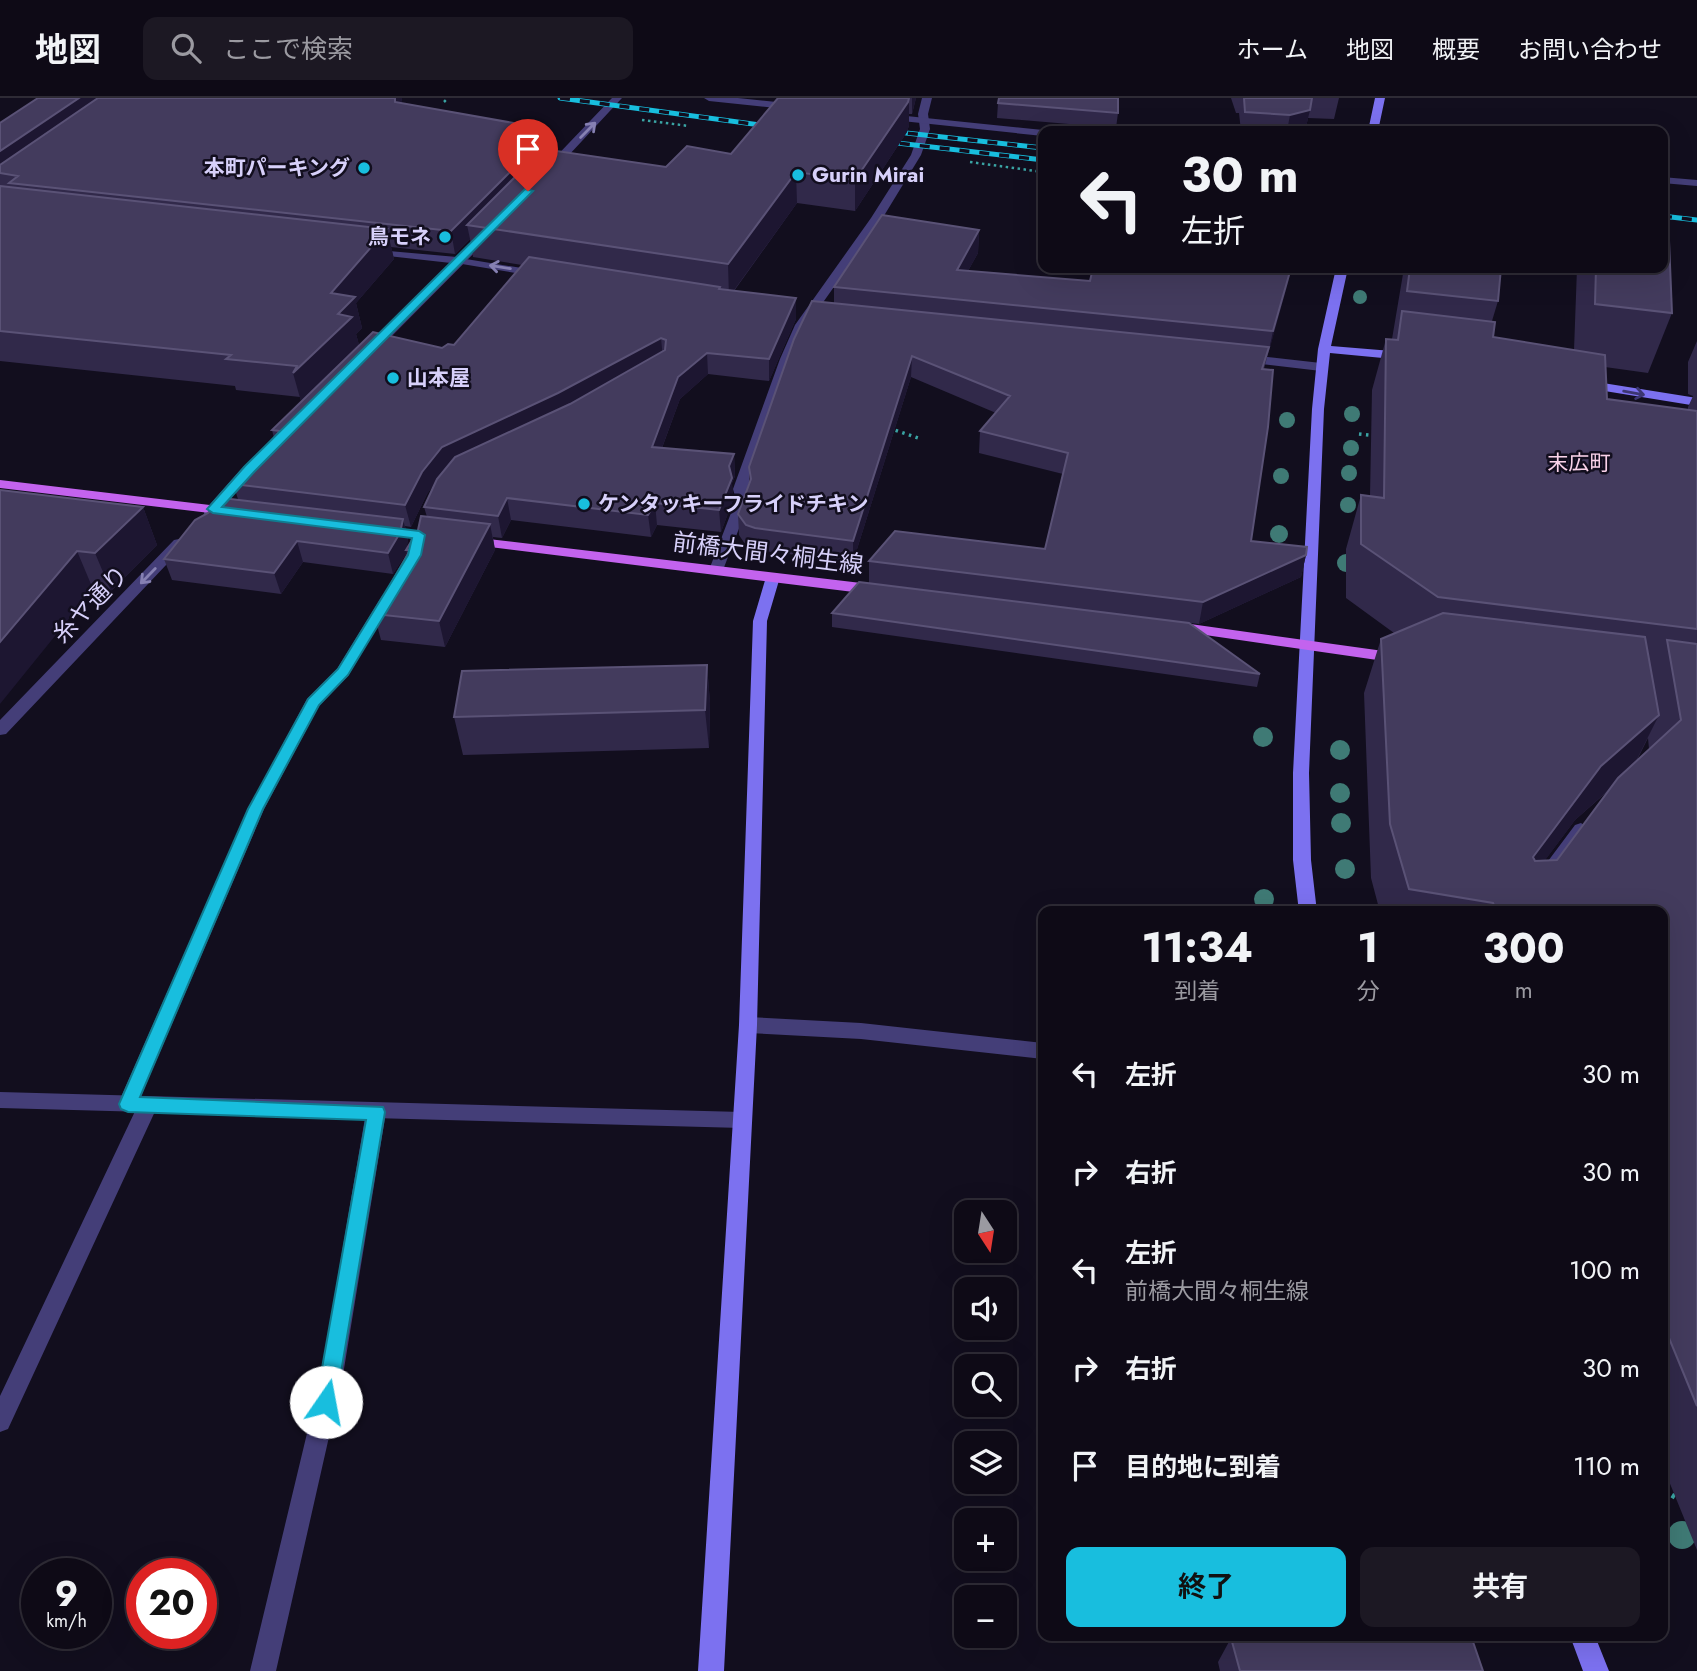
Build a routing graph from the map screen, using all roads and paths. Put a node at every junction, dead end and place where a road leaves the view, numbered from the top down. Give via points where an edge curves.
1 (448, 98) edge
2 (617, 98) edge
3 (709, 98) edge
4 (927, 98) edge
5 (1380, 98) edge
6 (444, 102) dead end
7 (803, 108) edge
8 (870, 115) edge
9 (923, 121) junction
10 (1374, 126) edge
11 (1038, 132) edge
12 (966, 162) dead end
13 (1038, 171) edge
14 (545, 174) edge
15 (1668, 181) edge
16 (1697, 183) edge
17 (496, 225) edge
18 (354, 249) edge
19 (460, 261) junction
20 (1341, 273) edge
21 (552, 276) edge
22 (1324, 349) junction
23 (1232, 357) edge
24 (1414, 357) edge
25 (358, 362) edge
26 (1321, 367) junction
27 (1568, 381) edge
28 (1697, 402) edge
29 (887, 427) edge
30 (1359, 434) dead end
31 (1386, 437) edge
32 (918, 438) dead end
33 (258, 460) edge
34 (0, 484) edge
35 (213, 509) junction
36 (254, 514) edge
37 (460, 540) edge
38 (716, 569) junction
39 (773, 577) junction
40 (393, 590) edge
41 (891, 591) edge
42 (1157, 625) edge
43 (1307, 646) junction
44 (1412, 660) edge
45 (0, 730) edge
46 (1591, 818) edge
47 (1308, 906) edge
48 (1523, 906) edge
49 (748, 1025) junction
50 (1038, 1050) edge
51 (0, 1100) edge
52 (138, 1104) junction
53 (376, 1112) junction
54 (742, 1120) junction
55 (0, 1421) edge
56 (1668, 1493) edge
57 (1675, 1497) dead end
58 (1584, 1641) edge
59 (263, 1671) edge
60 (711, 1671) edge
61 (1596, 1671) edge

1 - 6 path
14 -> 2 street
3 - 7 street
4 - 9 street
5 - 10 street
8 - 9 street
9 - 11 street
9 - 38 street via 925,129 916,155 809,314 786,359 740,489 743,500
12 - 13 path
15 - 16 street
17 - 19 street
18 - 19 street
21 -> 19 street
19 - 25 street
20 - 22 street
22 - 24 street
22 - 26 street
23 - 26 street
26 - 43 street
27 -> 28 street
29 - 32 path
30 - 31 path
33 - 35 street, 糸ヤ通り
34 - 35 main road
35 - 36 main road
35 -> 45 street, 糸ヤ通り
37 - 38 main road, 前橋大間々桐生線
38 - 39 main road, 前橋大間々桐生線
39 - 41 main road, 前橋大間々桐生線
39 - 49 street via 760,621
40 - 52 street via 343,672 313,703 256,809
42 - 43 main road
43 - 44 main road
43 - 47 street via 1301,811
46 - 48 street
49 - 50 street via 861,1031
49 - 54 street
51 - 52 street
52 - 53 street
52 - 55 street
53 - 54 street
53 - 59 street via 332,1375
54 - 60 street
56 - 57 path
58 - 61 street

